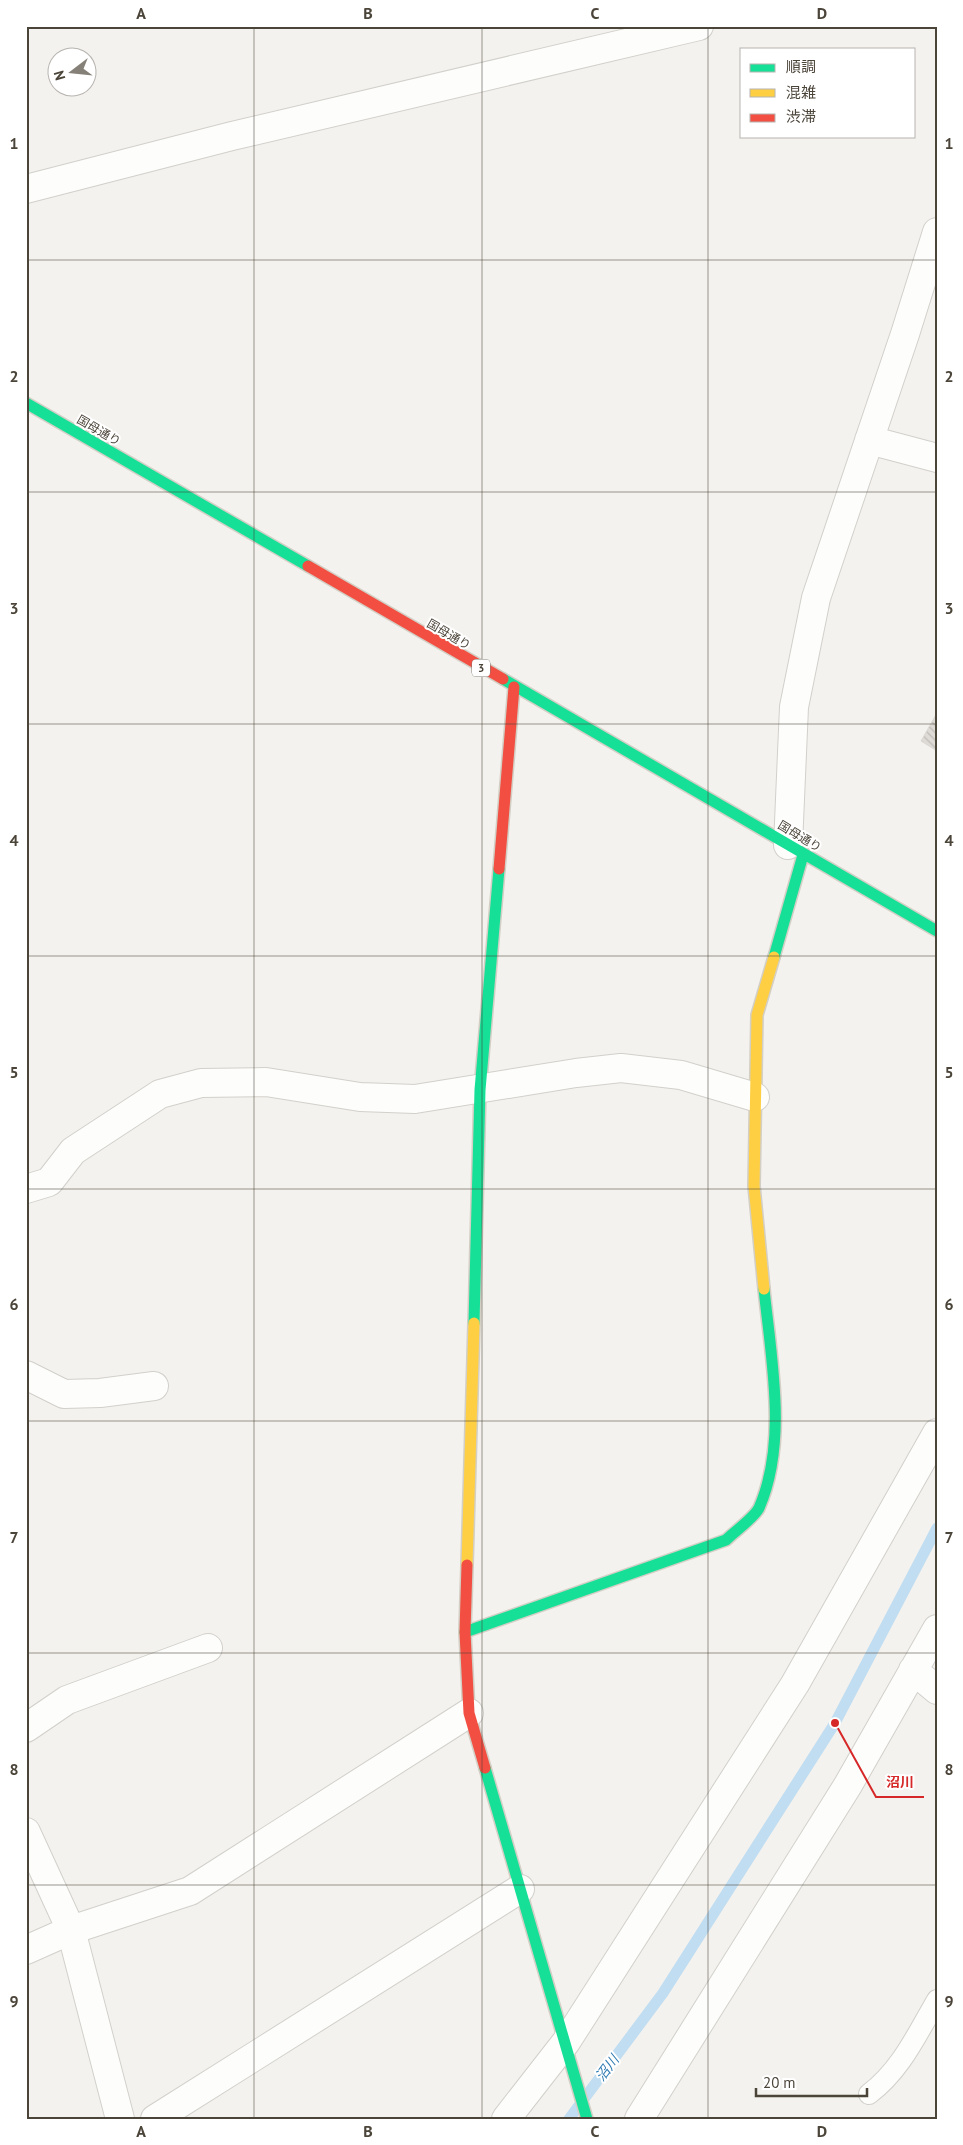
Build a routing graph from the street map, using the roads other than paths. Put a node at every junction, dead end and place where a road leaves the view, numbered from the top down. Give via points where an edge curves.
1 (699, 26) edge
2 (26, 189) edge
3 (937, 232) edge
4 (30, 412) edge
5 (870, 440) junction
6 (937, 458) edge
7 (514, 687) junction
8 (796, 850) junction
9 (937, 931) edge
10 (480, 1090) junction
11 (755, 1097) junction
12 (26, 1189) edge
13 (26, 1375) edge
14 (154, 1386) dead end
15 (937, 1432) edge
16 (937, 1629) edge
17 (465, 1632) junction
18 (208, 1648) dead end
19 (913, 1670) junction
20 (937, 1690) edge
21 (469, 1713) junction
22 (26, 1728) edge
23 (26, 1832) edge
24 (520, 1889) junction
25 (71, 1930) junction
26 (26, 1950) edge
27 (937, 2000) edge
28 (566, 2042) junction
29 (870, 2094) dead end
30 (120, 2119) edge
31 (155, 2119) edge
32 (506, 2119) edge
33 (587, 2119) edge
34 (639, 2119) edge

1 - 2 street via 232,136
3 - 5 street
4 - 7 street, 国母通り / 3
5 - 6 street
5 - 8 street via 814,607 794,707
7 - 8 street, 国母通り / 3
7 - 10 street
8 - 9 street, 国母通り / 3
8 - 11 street via 757,1015
10 - 11 street via 621,1068 681,1076
10 - 12 street via 415,1099 360,1097 266,1082 201,1083 160,1094 73,1151 49,1182
10 - 17 street
11 - 17 street via 754,1186 776,1413 770,1471 758,1510 726,1540
13 - 14 street via 64,1394
15 - 28 street via 795,1684
16 - 19 street
17 - 21 street
18 - 22 street via 67,1700
19 - 20 street
19 - 34 street via 848,1785
21 - 24 street
21 - 25 street via 190,1891
23 - 25 street
24 - 28 street
24 - 31 street
25 - 26 street
25 - 30 street
27 - 29 lane via 902,2060 884,2083
28 - 32 street
28 - 33 street

